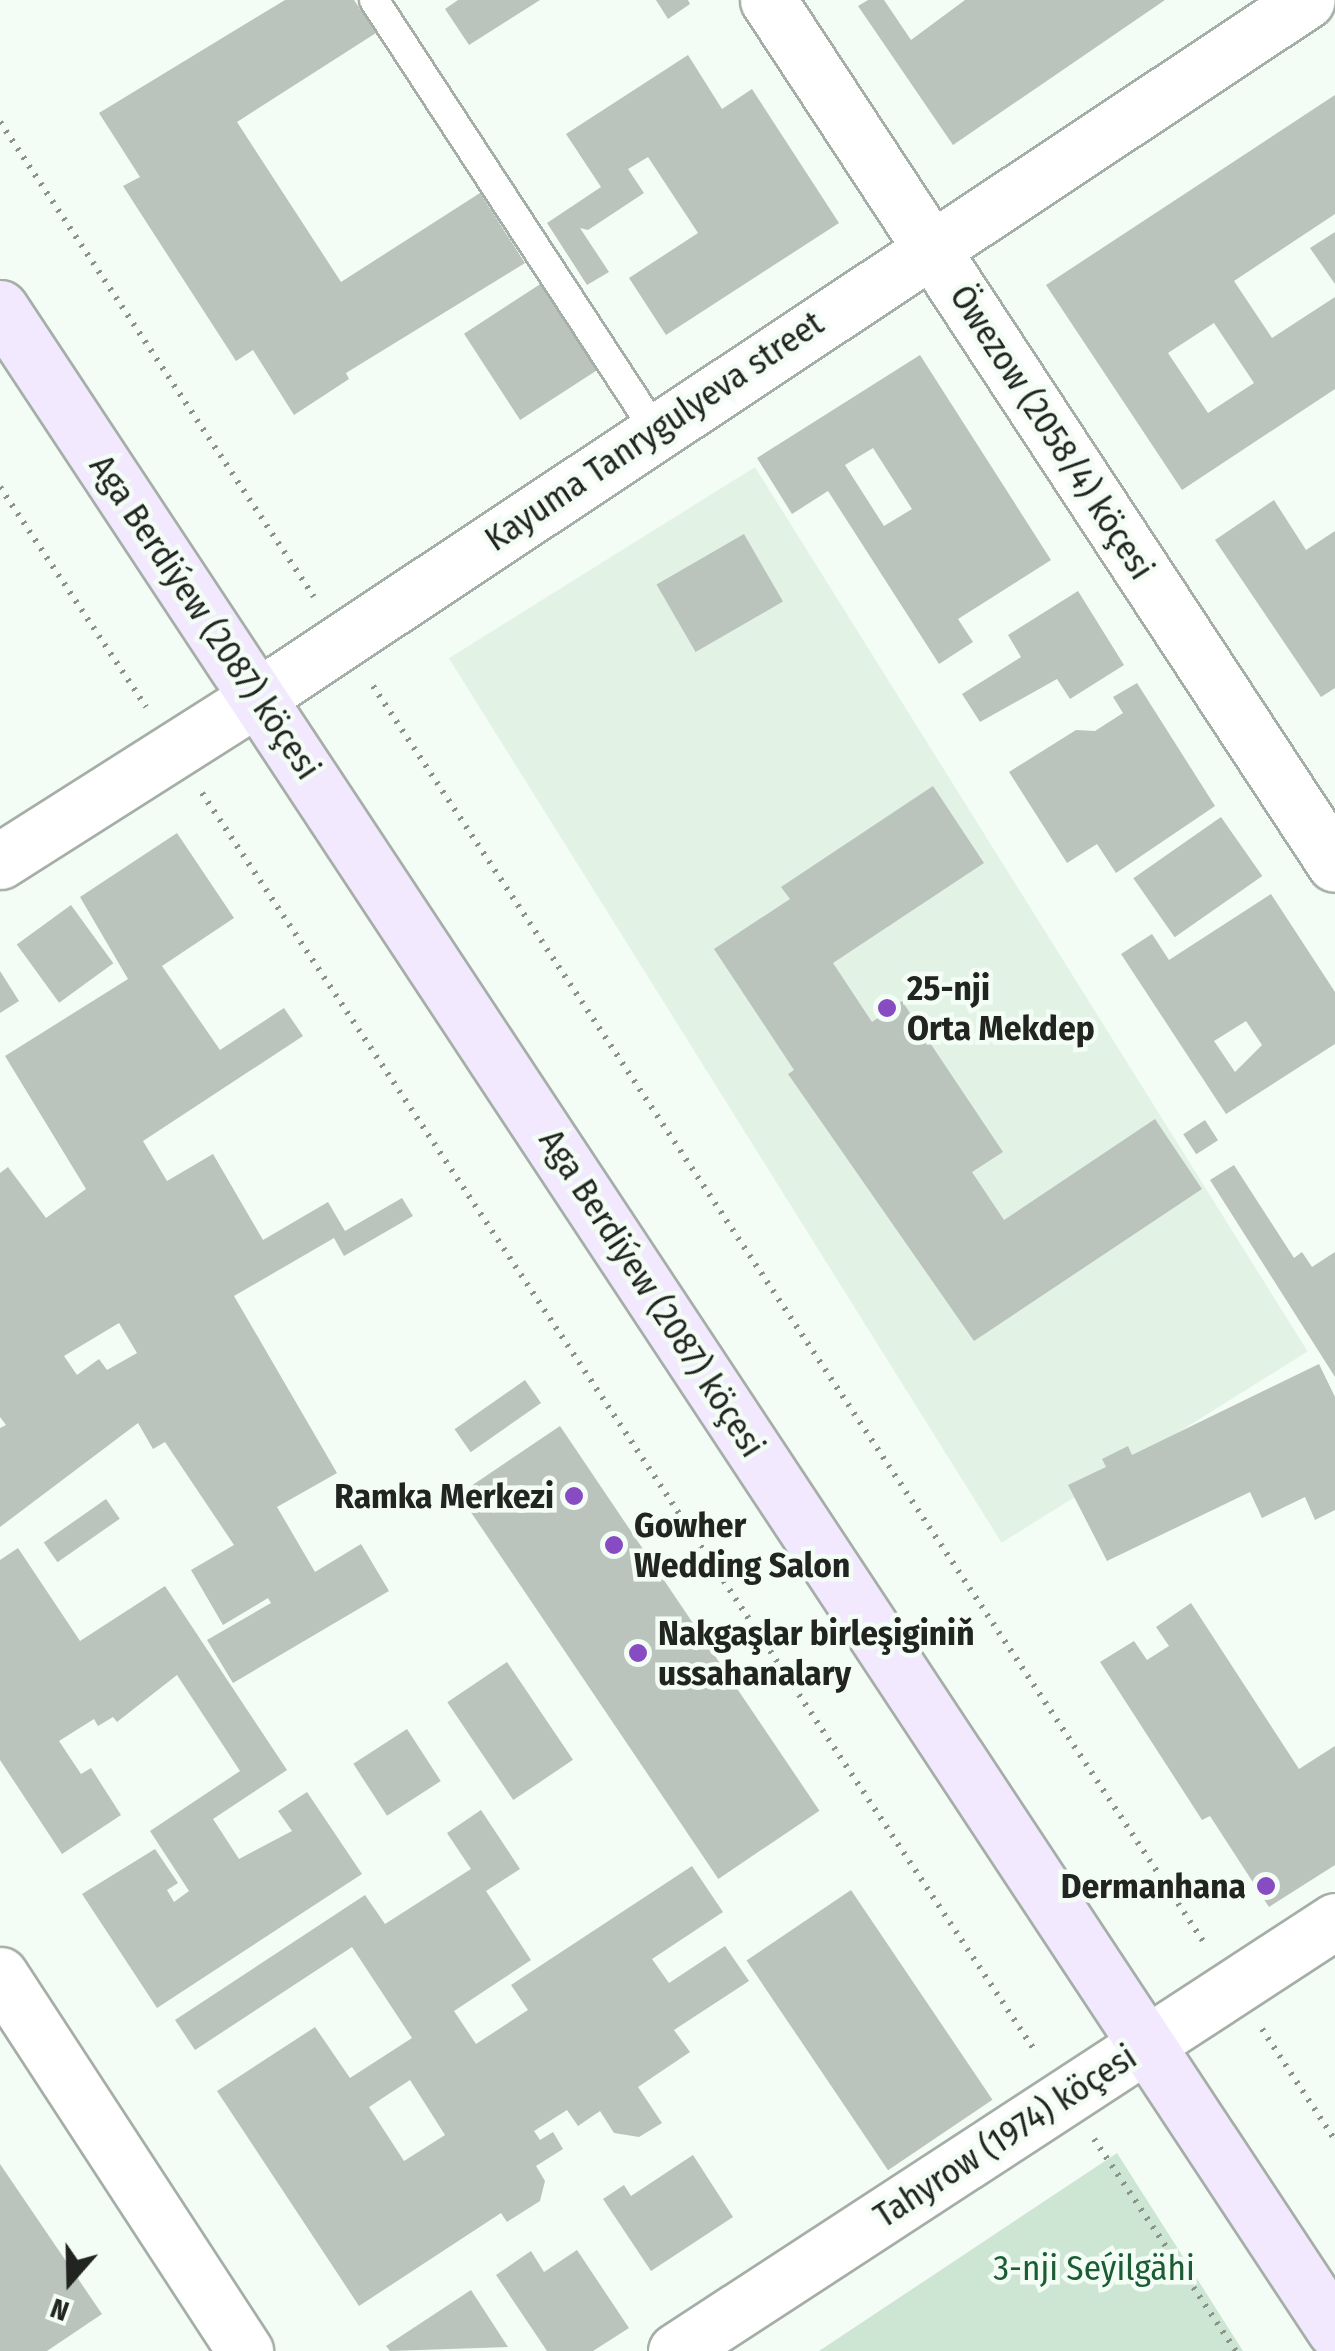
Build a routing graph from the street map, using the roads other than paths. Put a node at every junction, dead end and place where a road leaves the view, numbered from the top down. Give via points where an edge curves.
1 (374, 0) edge
2 (768, 0) edge
3 (1307, 0) edge
4 (930, 246) junction
5 (0, 308) edge
6 (655, 430) junction
7 (258, 697) junction
8 (0, 861) edge
9 (1335, 864) edge
10 (1335, 1921) edge
11 (0, 1975) edge
12 (1148, 2043) junction
13 (1335, 2330) edge
14 (245, 2351) edge
15 (676, 2351) edge

1 - 6 lane
2 - 4 street, Öwezow (2058/4) köçesi
3 - 4 street, Kayuma Tanrygulyeva street
4 - 6 street, Kayuma Tanrygulyeva street
4 - 9 street, Öwezow (2058/4) köçesi
5 - 7 street, Aga Berdiýew (2087) köçesi
6 - 7 street, Kayuma Tanrygulyeva street
7 - 8 street, Kayuma Tanrygulyeva street
7 - 12 street, Aga Berdiýew (2087) köçesi
10 - 12 street, Tahyrow (1974) köçesi
11 - 14 street
12 - 13 street, Aga Berdiýew (2087) köçesi
12 - 15 street, Tahyrow (1974) köçesi

